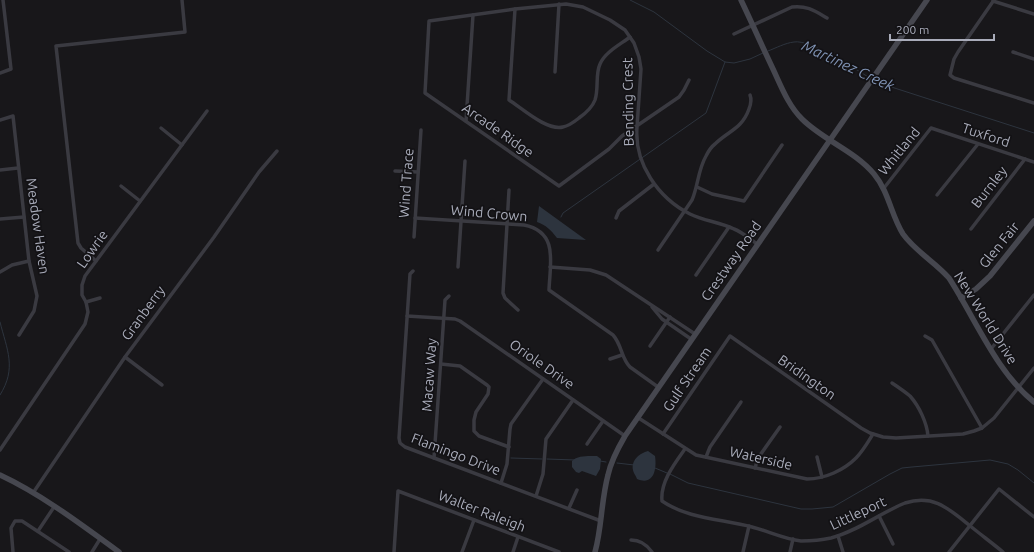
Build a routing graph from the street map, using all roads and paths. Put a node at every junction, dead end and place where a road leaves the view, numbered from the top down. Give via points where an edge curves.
1 (3, 0) edge
2 (182, 0) edge
3 (741, 0) edge
4 (927, 0) edge
5 (993, 1) edge
6 (559, 4) junction
7 (516, 9) junction
8 (1034, 14) edge
9 (473, 15) junction
10 (827, 18) dead end
11 (753, 25) junction
12 (734, 34) dead end
13 (630, 37) junction
14 (1013, 52) dead end
15 (1034, 59) edge
16 (554, 72) dead end
17 (0, 73) edge
18 (689, 80) dead end
19 (425, 93) joint
20 (750, 95) dead end
21 (1034, 103) edge
22 (207, 111) dead end
23 (0, 120) edge
24 (466, 122) junction
25 (637, 127) junction
26 (160, 128) dead end
27 (931, 128) joint
28 (421, 130) dead end
29 (830, 140) junction
30 (182, 144) junction
31 (978, 144) junction
32 (782, 145) dead end
33 (277, 151) dead end
34 (1025, 159) junction
35 (465, 161) dead end
36 (1034, 162) edge
37 (18, 168) junction
38 (0, 170) edge
39 (395, 171) dead end
40 (418, 172) junction
41 (654, 184) junction
42 (121, 186) dead end
43 (697, 187) junction
44 (884, 188) junction
45 (509, 190) dead end
46 (937, 195) dead end
47 (140, 201) junction
48 (684, 211) junction
49 (24, 217) junction
50 (415, 218) junction
51 (616, 218) dead end
52 (0, 219) edge
53 (461, 221) junction
54 (1034, 221) edge
55 (507, 224) junction
56 (729, 227) junction
57 (971, 229) dead end
58 (414, 237) dead end
59 (757, 244) junction
60 (658, 250) dead end
61 (29, 261) junction
62 (96, 261) junction
63 (458, 267) dead end
64 (550, 267) junction
65 (413, 271) dead end
66 (0, 272) edge
67 (696, 275) dead end
68 (1034, 295) edge
69 (449, 296) dead end
70 (100, 298) dead end
71 (962, 298) junction
72 (86, 302) junction
73 (650, 305) junction
74 (518, 310) dead end
75 (407, 316) junction
76 (670, 318) junction
77 (444, 319) junction
78 (667, 322) junction
79 (19, 335) dead end
80 (730, 336) joint
81 (925, 336) dead end
82 (693, 337) junction
83 (650, 346) dead end
84 (991, 349) junction
85 (622, 355) junction
86 (125, 357) junction
87 (610, 359) dead end
88 (441, 364) junction
89 (1034, 368) edge
90 (543, 379) junction
91 (892, 383) dead end
92 (162, 384) dead end
93 (658, 387) junction
94 (1018, 387) junction
95 (573, 400) junction
96 (741, 402) dead end
97 (1034, 402) edge
98 (637, 417) junction
99 (603, 421) junction
100 (780, 427) dead end
101 (982, 428) junction
102 (663, 434) junction
103 (873, 434) junction
104 (625, 436) junction
105 (928, 436) junction
106 (587, 444) dead end
107 (509, 447) junction
108 (685, 449) junction
109 (0, 450) edge
110 (706, 457) junction
111 (817, 457) dead end
112 (434, 458) junction
113 (755, 468) junction
114 (0, 475) edge
115 (822, 478) junction
116 (501, 483) junction
117 (577, 490) dead end
118 (33, 494) junction
119 (536, 496) junction
120 (54, 507) junction
121 (569, 508) junction
122 (879, 516) junction
123 (1034, 517) edge
124 (474, 520) junction
125 (601, 520) junction
126 (749, 526) junction
127 (970, 526) junction
128 (38, 532) junction
129 (838, 536) junction
130 (518, 537) junction
131 (100, 539) junction
132 (793, 539) junction
133 (631, 540) dead end
134 (893, 544) dead end
135 (13, 552) edge
136 (69, 552) edge
137 (92, 552) edge
138 (118, 552) edge
139 (394, 552) edge
140 (462, 552) edge
141 (513, 552) edge
142 (559, 552) edge
143 (595, 552) edge
144 (652, 552) edge
145 (743, 552) edge
146 (790, 552) edge
147 (843, 552) edge
148 (950, 552) edge
149 (1003, 552) edge

1 - 17 street via 11,69
2 - 62 street via 185,32 56,46 78,243
3 - 11 main road, New World Drive
4 - 29 main road, Crestway Road
5 - 8 street
5 - 21 street via 958,52 950,75
6 - 7 street, Bending Crest
6 - 13 street, Bending Crest via 575,5 594,12 621,26
6 - 16 street
7 - 9 street, Bending Crest
7 - 13 street via 509,100 554,128 564,127 592,106 596,97 600,64
9 - 19 street, Bending Crest via 429,21
9 - 24 street
10 - 11 street via 812,9 798,6
11 - 12 street
11 - 29 main road, New World Drive via 796,112 806,123
13 - 25 street, Bending Crest via 637,50 641,69
14 - 15 street
18 - 25 street via 679,96
19 - 24 street, Arcade Ridge
20 - 43 street via 752,102 746,117 708,152
22 - 30 street, Lowrie
23 - 37 street, Meadow Haven via 13,116
24 - 25 street, Arcade Ridge via 559,186
25 - 41 street, Bending Crest via 637,141 643,164
26 - 30 street
27 - 31 street, Tuxford
27 - 44 street, Whitland
28 - 40 street, Wind Trace
29 - 44 main road, New World Drive via 868,167
29 - 59 main road, Crestway Road
30 - 47 street, Lowrie
31 - 34 street, Tuxford
31 - 46 street
32 - 43 street via 744,202 712,194
33 - 86 street, Granberry
34 - 36 street, Tuxford
34 - 57 street, Burnley
35 - 53 street
37 - 38 street
37 - 49 street, Meadow Haven
39 - 40 street
40 - 50 street, Wind Trace
41 - 48 street, Bending Crest
41 - 51 street via 619,211
42 - 47 street
43 - 48 street
44 - 71 main road, New World Drive via 896,221 904,234 914,247 944,272
45 - 55 street
47 - 62 street, Lowrie
48 - 56 street, Bending Crest via 697,218
48 - 60 street
49 - 52 street
49 - 61 street, Meadow Haven
50 - 53 street, Wind Crown
50 - 58 street, Wind Trace
53 - 55 street, Wind Crown
53 - 63 street
54 - 71 main road, Glen Fair via 990,276
55 - 64 street, Wind Crown via 532,227 544,236 551,250
55 - 74 street via 503,293
56 - 59 street, Bending Crest
56 - 67 street
59 - 82 main road, Crestway Road
61 - 66 street via 12,265
61 - 79 street, Meadow Haven via 37,303
62 - 72 street, Lowrie via 82,285 82,295
64 - 73 street via 599,272
64 - 85 street, Wind Crown via 549,290 613,335 620,345
65 - 75 street, Flamingo Drive via 410,274
68 - 84 street
69 - 77 street via 445,300
70 - 72 street
71 - 84 main road, New World Drive
72 - 109 street, Lowrie via 88,312 85,324
73 - 76 street
73 - 78 street
75 - 77 street, Oriole Drive
75 - 112 street, Flamingo Drive via 400,443
76 - 78 street
76 - 82 street
77 - 88 street, Macaw Way
77 - 90 street, Oriole Drive via 460,321
78 - 82 street
78 - 83 street
80 - 102 street, Gulf Stream
80 - 103 street, Bridington
81 - 101 street via 932,340
82 - 93 main road, Crestway Road
84 - 94 main road, New World Drive
85 - 87 street
85 - 93 street, Wind Crown via 630,367
86 - 92 street
86 - 118 street, Granberry
88 - 107 street via 460,366 487,385 488,394 476,412 474,431 479,436
88 - 112 street, Macaw Way
89 - 94 street
90 - 95 street, Oriole Drive
90 - 107 street via 511,424
91 - 105 street via 913,400 927,427
93 - 98 main road, Crestway Road
94 - 97 main road, New World Drive
94 - 101 street via 994,418
95 - 99 street, Oriole Drive
95 - 119 street via 546,439 543,474
96 - 110 street
98 - 102 street, Waterside
98 - 104 main road, Crestway Road
99 - 104 street, Oriole Drive
99 - 106 street
100 - 113 street via 758,458
101 - 105 street, Bridington via 963,434
102 - 108 street, Waterside
103 - 105 street, Bridington via 896,438
103 - 115 street, Waterside via 849,464
104 - 125 main road, Crestway Road via 608,475
107 - 116 street via 508,464
108 - 110 street, Waterside
108 - 126 street, Littleport via 667,478 662,501 690,514
110 - 113 street, Waterside
111 - 115 street
112 - 116 street, Flamingo Drive
113 - 115 street, Waterside via 799,478
114 - 118 main road via 18,483
116 - 119 street, Flamingo Drive
117 - 121 street
118 - 120 main road
119 - 121 street, Flamingo Drive
120 - 128 street
120 - 131 main road
121 - 125 street, Flamingo Drive
122 - 127 street, Littleport via 905,503 925,500 945,506
122 - 129 street, Littleport
122 - 134 street
123 - 127 street via 1000,489
124 - 130 street, Walter Raleigh
124 - 139 street, Walter Raleigh via 398,491
124 - 140 street
125 - 143 main road, Crestway Road
126 - 132 street, Littleport
126 - 145 street
127 - 148 street
127 - 149 street, Littleport
128 - 135 street via 22,521 15,521 12,528
128 - 136 street
129 - 132 street, Littleport via 810,541
129 - 147 street
130 - 141 street
130 - 142 street, Walter Raleigh
131 - 137 street
131 - 138 main road
132 - 146 street
133 - 144 street via 645,545

